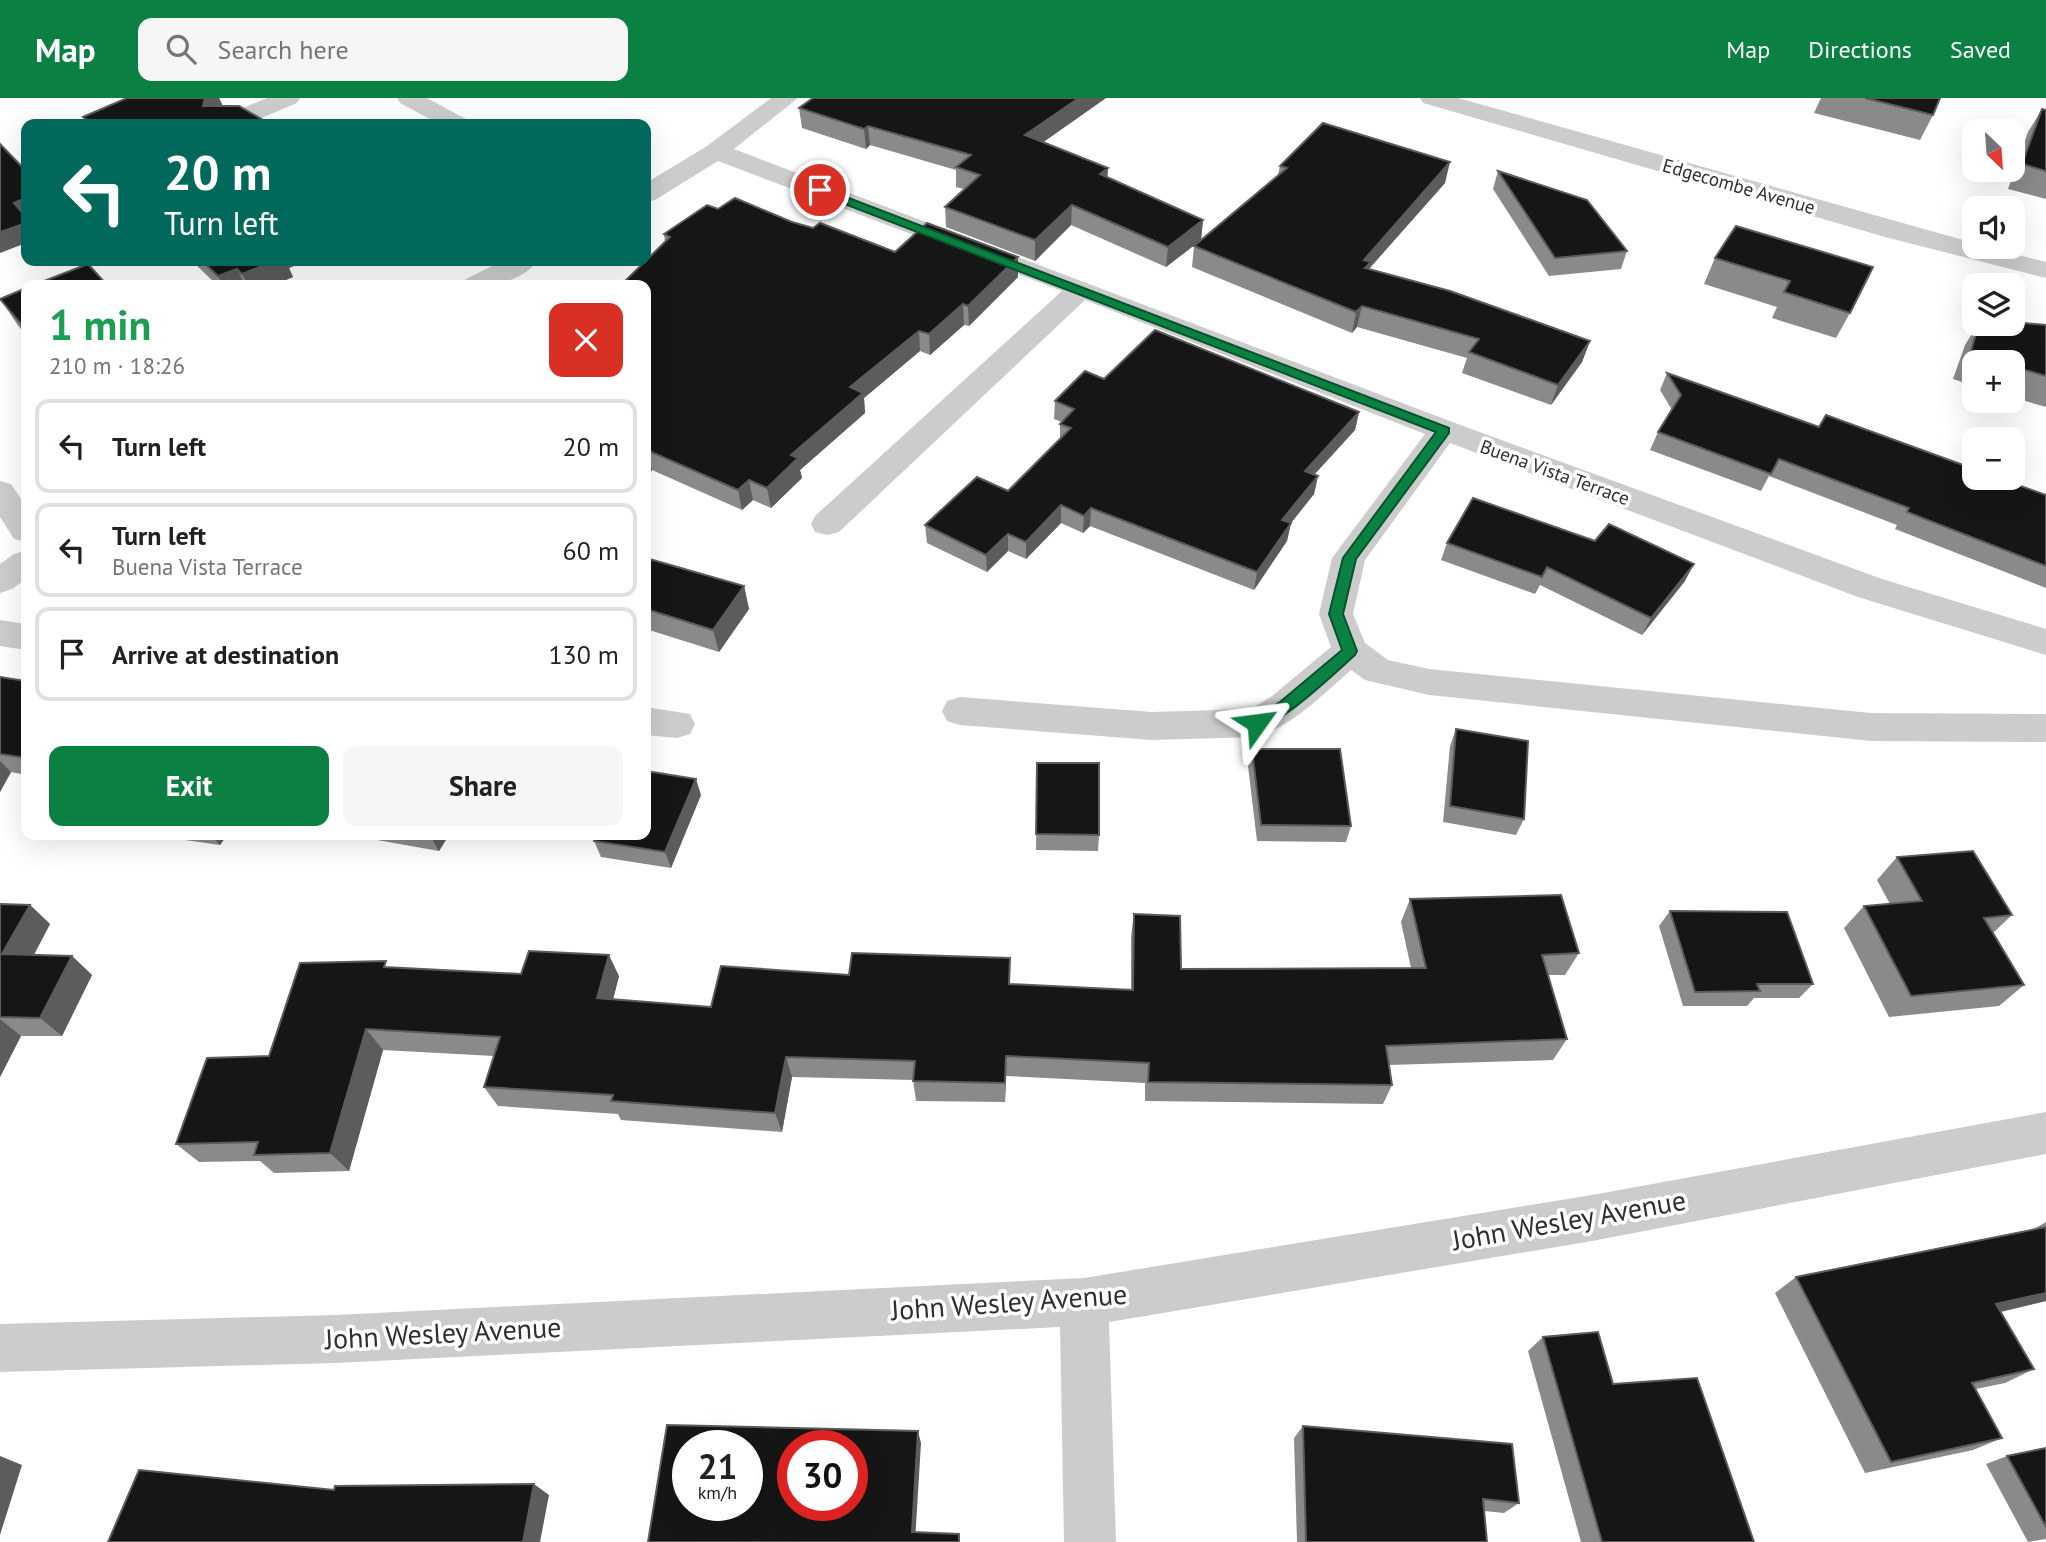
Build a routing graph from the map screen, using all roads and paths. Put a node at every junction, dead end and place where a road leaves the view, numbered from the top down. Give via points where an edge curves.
1 (289, 98) edge
2 (409, 98) edge
3 (786, 98) edge
4 (1432, 98) edge
5 (238, 119) edge
6 (448, 119) edge
7 (716, 151) junction
8 (651, 191) edge
9 (513, 266) edge
10 (2046, 270) edge
11 (486, 280) edge
12 (1081, 289) junction
13 (1444, 430) junction
14 (0, 492) edge
15 (21, 524) edge
16 (827, 524) dead end
17 (21, 566) edge
18 (0, 581) edge
19 (0, 633) edge
20 (21, 636) edge
21 (2046, 642) edge
22 (1350, 651) junction
23 (960, 711) dead end
24 (2046, 728) edge
25 (2046, 1133) edge
26 (1084, 1302) junction
27 (0, 1348) edge
28 (1090, 1542) edge

1 - 5 street
2 - 6 street
3 - 7 street
4 - 10 street, Edgecombe Avenue
7 - 8 street
7 - 12 street, Buena Vista Terrace
9 - 11 street
12 - 13 street, Buena Vista Terrace
12 - 16 street
13 - 21 street, Buena Vista Terrace via 1870,588
13 - 22 street via 1349,558 1336,614
14 - 15 street
17 - 18 street
19 - 20 street
22 - 23 street via 1285,706 1257,723 1152,726
22 - 24 street via 1378,671 1429,682 1594,701 1871,727
25 - 26 street, John Wesley Avenue via 1592,1218
26 - 27 street, John Wesley Avenue via 335,1339
26 - 28 street

